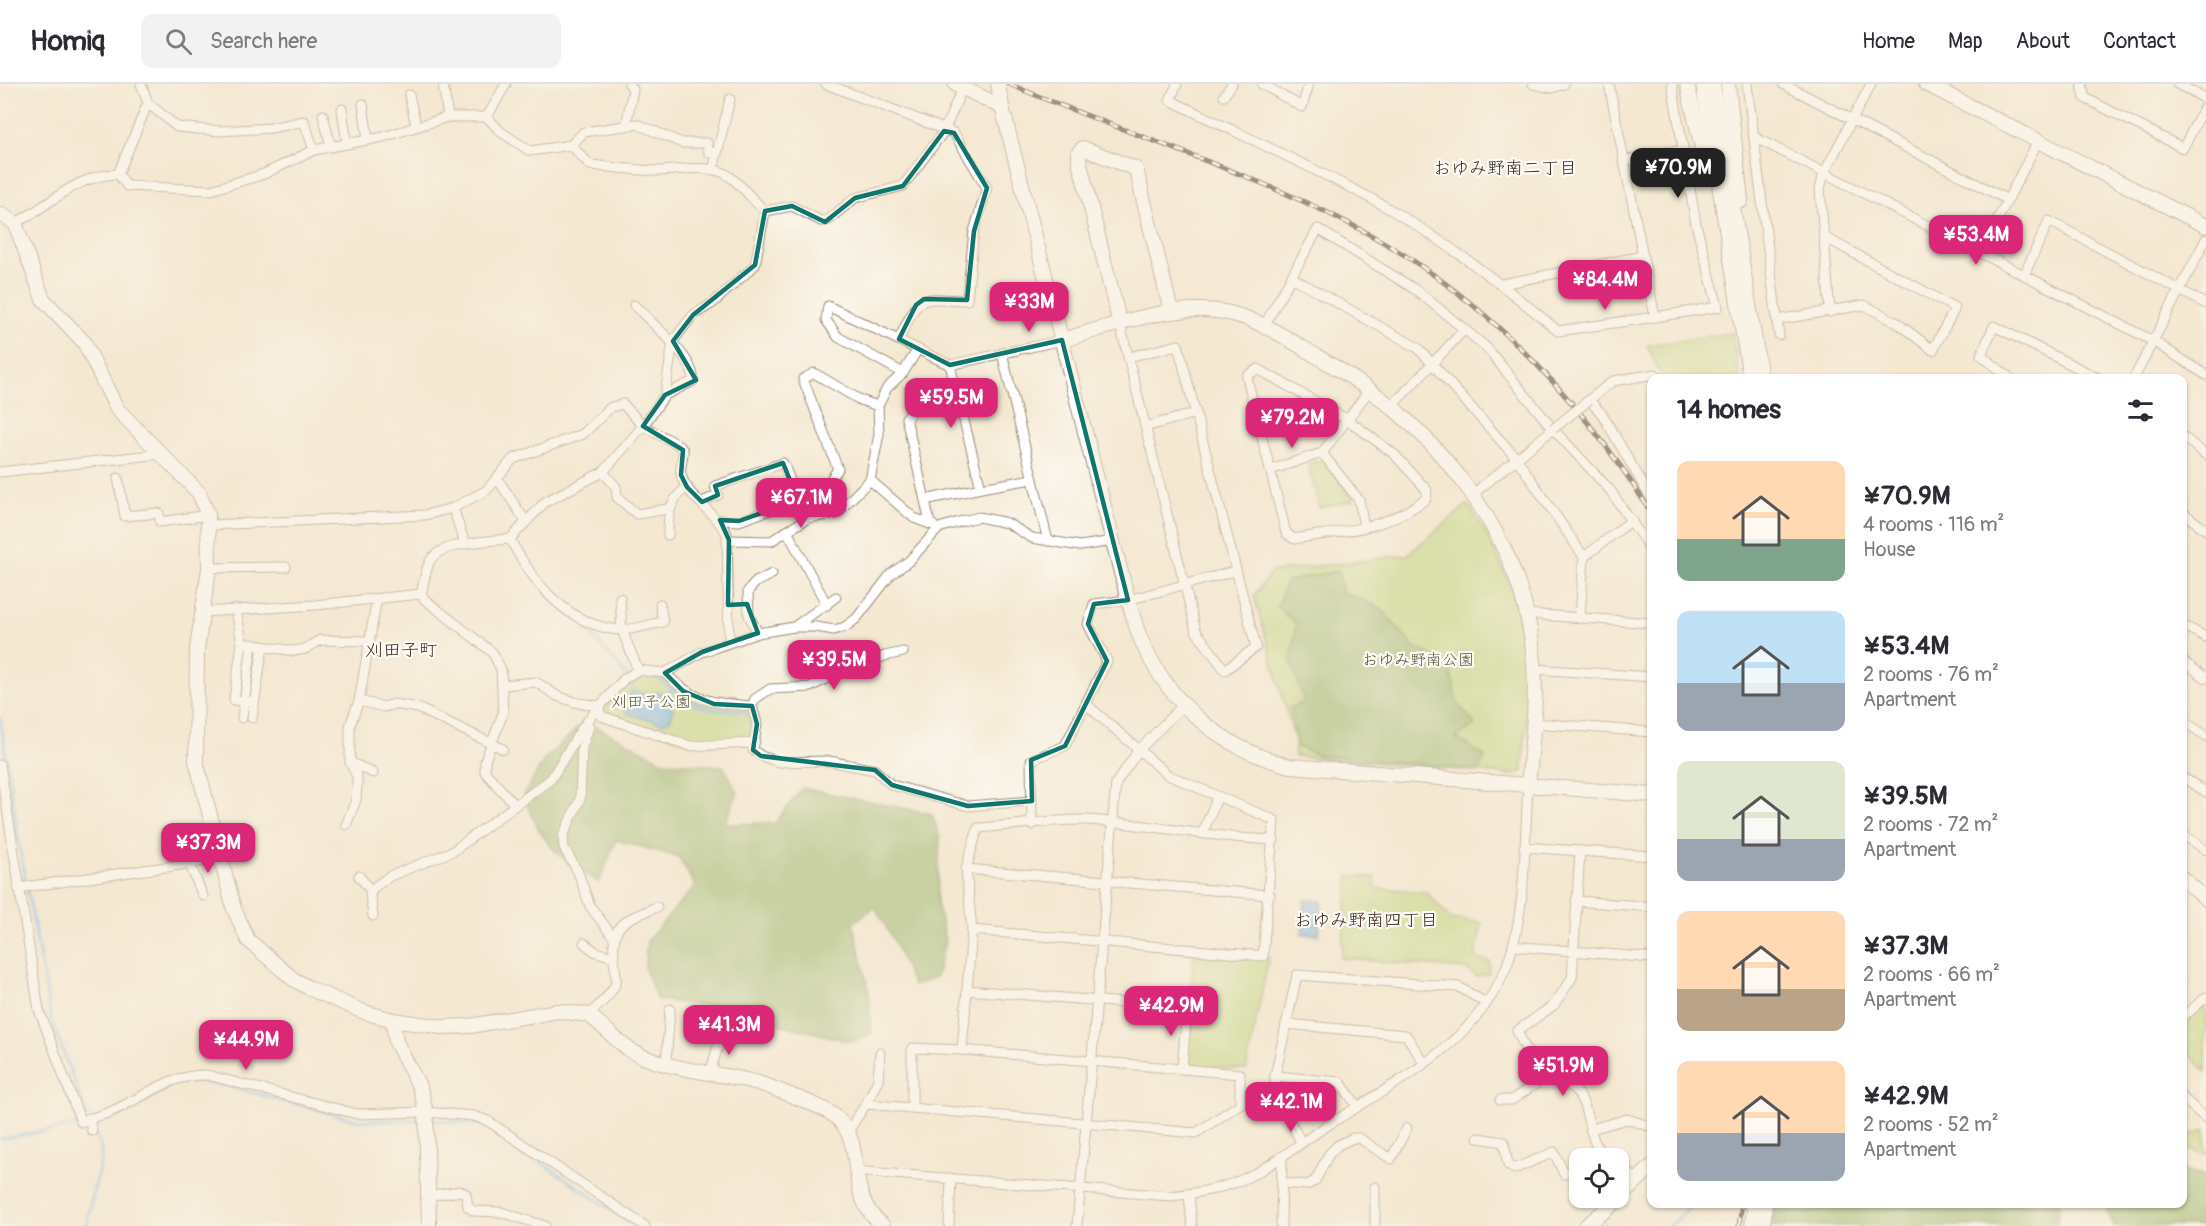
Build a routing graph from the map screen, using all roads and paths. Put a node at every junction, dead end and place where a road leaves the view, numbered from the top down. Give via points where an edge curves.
1 (141, 84) edge
2 (443, 84) edge
3 (506, 84) edge
4 (629, 84) edge
5 (826, 84) edge
6 (998, 84) edge
7 (1177, 84) edge
8 (1232, 84) edge
9 (1262, 84) edge
10 (1309, 84) edge
11 (1533, 84) edge
12 (1564, 84) edge
13 (1609, 84) edge
14 (1672, 84) edge
15 (1687, 84) edge
16 (1703, 84) edge
17 (1713, 84) edge
18 (1728, 84) edge
19 (1747, 84) edge
20 (1783, 84) edge
21 (1871, 84) edge
22 (1926, 84) edge
23 (2082, 84) edge
24 (2177, 84) edge
25 (959, 86) edge
26 (409, 96) dead end
27 (1224, 96) dead end
28 (730, 99) dead end
29 (2206, 99) edge
30 (148, 104) junction
31 (2206, 104) edge
32 (363, 105) dead end
33 (1002, 107) junction
34 (342, 109) dead end
35 (323, 115) dead end
36 (448, 117) junction
37 (487, 117) junction
38 (1851, 121) junction
39 (416, 125) junction
40 (626, 126) junction
41 (944, 130) junction
42 (1756, 138) junction
43 (368, 140) junction
44 (2038, 141) junction
45 (347, 144) junction
46 (571, 146) junction
47 (331, 147) junction
48 (315, 150) junction
49 (1683, 150) junction
50 (716, 152) junction
51 (1623, 161) junction
52 (713, 170) junction
53 (1824, 173) junction
54 (118, 174) junction
55 (2008, 200) junction
56 (765, 211) junction
57 (0, 214) edge
58 (15, 223) junction
59 (2206, 226) edge
60 (1824, 237) junction
61 (2206, 239) edge
62 (1980, 253) junction
63 (1643, 256) junction
64 (1738, 268) junction
65 (2024, 275) junction
66 (1291, 277) junction
67 (1502, 284) junction
68 (2180, 290) junction
69 (2206, 304) edge
70 (634, 305) dead end
71 (1171, 311) junction
72 (1830, 312) junction
73 (1655, 317) junction
74 (1777, 320) junction
75 (1120, 324) junction
76 (1264, 326) junction
77 (1465, 329) junction
78 (1779, 335) dead end
79 (899, 339) junction
80 (1062, 340) junction
81 (2153, 341) junction
82 (673, 345) junction
83 (918, 349) junction
84 (1002, 353) junction
85 (1129, 357) junction
86 (1431, 362) junction
87 (950, 365) junction
88 (903, 373) junction
89 (1750, 374) edge
90 (1760, 374) edge
91 (2005, 374) edge
92 (2090, 374) edge
93 (2136, 374) edge
94 (1647, 375) edge
95 (2206, 375) edge
96 (1371, 388) junction
97 (665, 395) junction
98 (956, 395) junction
99 (1589, 400) junction
100 (878, 406) junction
101 (1392, 406) junction
102 (1196, 413) junction
103 (1348, 420) junction
104 (643, 426) junction
105 (1145, 427) junction
106 (1553, 429) junction
107 (2187, 440) edge
108 (1322, 453) junction
109 (161, 454) junction
110 (2206, 455) edge
111 (1517, 459) junction
112 (1270, 470) junction
113 (0, 472) edge
114 (603, 472) junction
115 (118, 478) dead end
116 (497, 478) junction
117 (1032, 479) junction
118 (870, 480) junction
119 (1647, 486) edge
120 (687, 487) junction
121 (981, 488) junction
122 (1473, 494) junction
123 (925, 500) junction
124 (702, 502) junction
125 (453, 508) junction
126 (841, 508) junction
127 (668, 509) junction
128 (2187, 516) edge
129 (209, 520) junction
130 (720, 520) junction
131 (1632, 520) junction
132 (526, 522) junction
133 (934, 526) junction
134 (1364, 527) junction
135 (2206, 530) edge
136 (787, 531) junction
137 (668, 535) dead end
138 (510, 539) junction
139 (729, 540) junction
140 (1048, 541) junction
141 (1113, 541) junction
142 (465, 544) junction
143 (1647, 544) edge
144 (1584, 556) junction
145 (286, 567) dead end
146 (209, 568) junction
147 (1235, 571) junction
148 (772, 574) dead end
149 (1184, 585) junction
150 (421, 594) junction
151 (377, 597) junction
152 (836, 597) dead end
153 (620, 598) dead end
154 (1128, 600) junction
155 (660, 604) dead end
156 (747, 604) junction
157 (728, 605) junction
158 (826, 605) junction
159 (236, 610) junction
160 (204, 612) junction
161 (1526, 614) junction
162 (1580, 618) junction
163 (1647, 623) edge
164 (794, 627) junction
165 (2187, 628) edge
166 (622, 630) junction
167 (758, 633) junction
168 (2206, 637) edge
169 (369, 641) junction
170 (729, 641) junction
171 (242, 643) junction
172 (252, 645) junction
173 (263, 646) junction
174 (903, 652) dead end
175 (2187, 664) edge
176 (1534, 669) junction
177 (638, 670) junction
178 (665, 673) junction
179 (1647, 677) edge
180 (2206, 678) edge
181 (503, 685) junction
182 (244, 701) junction
183 (358, 701) junction
184 (254, 702) junction
185 (1086, 704) junction
186 (1183, 705) junction
187 (752, 706) junction
188 (599, 709) junction
189 (242, 718) dead end
190 (252, 718) dead end
191 (1534, 723) junction
192 (2187, 723) edge
193 (1647, 732) edge
194 (2206, 736) edge
195 (491, 744) junction
196 (754, 744) junction
197 (503, 749) dead end
198 (1138, 751) junction
199 (350, 762) junction
200 (0, 765) edge
201 (374, 772) dead end
202 (2187, 780) edge
203 (1528, 786) junction
204 (2206, 792) edge
205 (1647, 795) edge
206 (1216, 798) junction
207 (1032, 801) junction
208 (513, 804) junction
209 (1110, 823) junction
210 (346, 825) dead end
211 (1032, 825) junction
212 (1203, 832) junction
213 (2187, 837) edge
214 (1274, 840) junction
215 (1524, 847) junction
216 (2206, 850) edge
217 (1580, 851) junction
218 (1647, 856) edge
219 (222, 859) junction
220 (189, 863) junction
221 (966, 869) junction
222 (359, 876) dead end
223 (1106, 881) junction
224 (2187, 882) edge
225 (18, 888) junction
226 (371, 891) junction
227 (1270, 895) junction
228 (203, 896) dead end
229 (2206, 898) edge
230 (1576, 901) junction
231 (1647, 907) edge
232 (657, 908) dead end
233 (374, 916) dead end
234 (972, 930) junction
235 (614, 938) junction
236 (1100, 941) junction
237 (584, 943) dead end
238 (1513, 946) junction
239 (1572, 951) junction
240 (613, 957) junction
241 (1647, 958) edge
242 (967, 990) junction
243 (2206, 996) edge
244 (1096, 1001) junction
245 (1486, 1003) junction
246 (670, 1009) dead end
247 (2187, 1013) edge
248 (589, 1015) junction
249 (393, 1020) junction
250 (1286, 1024) junction
251 (723, 1031) dead end
252 (962, 1050) junction
253 (880, 1053) dead end
254 (1092, 1061) junction
255 (666, 1063) junction
256 (1424, 1063) junction
257 (1182, 1069) junction
258 (710, 1072) junction
259 (1275, 1076) junction
260 (1541, 1080) junction
261 (1500, 1100) dead end
262 (2187, 1102) edge
263 (866, 1104) junction
264 (1357, 1106) junction
265 (912, 1108) junction
266 (89, 1118) junction
267 (426, 1119) junction
268 (2206, 1119) edge
269 (1087, 1123) junction
270 (1647, 1125) edge
271 (1407, 1128) dead end
272 (1591, 1129) junction
273 (92, 1131) dead end
274 (848, 1131) junction
275 (1478, 1138) dead end
276 (1301, 1142) junction
277 (1599, 1148) edge
278 (1282, 1157) junction
279 (1647, 1170) edge
280 (855, 1171) junction
281 (1569, 1171) edge
282 (1629, 1173) edge
283 (951, 1178) junction
284 (1637, 1179) junction
285 (1282, 1183) junction
286 (1375, 1187) dead end
287 (1079, 1189) junction
288 (1189, 1194) junction
289 (427, 1196) junction
290 (1754, 1208) edge
291 (1765, 1208) edge
292 (429, 1226) edge
293 (545, 1226) edge
294 (645, 1226) edge
295 (883, 1226) edge
296 (949, 1226) edge
297 (1077, 1226) edge
298 (1192, 1226) edge
299 (1283, 1226) edge
300 (1375, 1226) edge
301 (1586, 1226) edge
302 (1752, 1226) edge
303 (1763, 1226) edge

1 - 30 street
2 - 36 street
3 - 37 street
4 - 40 street via 633,89
5 - 41 street
6 - 33 street
7 - 67 street via 1170,100 1371,199 1434,236
8 - 27 street
9 - 10 street via 1302,107
11 - 12 street via 1552,88
13 - 51 street
14 - 49 street
15 - 64 street via 1726,260
16 - 64 street
17 - 64 street
18 - 64 street via 1745,250
19 - 42 street
20 - 38 street
21 - 38 street
22 - 44 street
23 - 31 street via 2085,98 2183,148
24 - 29 street
25 - 33 street
25 - 41 street
26 - 39 street
28 - 50 street
30 - 48 street via 177,127 219,131 271,128 304,121
30 - 54 street
32 - 43 street
33 - 80 street
34 - 45 street
35 - 47 street
36 - 37 street
36 - 39 street
37 - 46 street via 501,132 530,151
38 - 53 street
38 - 55 street
39 - 43 street
40 - 46 street via 584,132
40 - 50 street via 644,125 682,143 707,143 709,153
41 - 56 street via 903,186 855,198 828,220 792,206
41 - 79 street via 954,133 987,188 974,231 967,300 924,299 916,305
42 - 53 street
42 - 74 street
43 - 45 street
44 - 55 street
44 - 59 street
45 - 47 street
46 - 52 street via 590,165 656,171
47 - 48 street
48 - 54 street via 264,174 211,190 127,186
49 - 51 street
49 - 73 street via 1696,224 1718,307
50 - 52 street
51 - 63 street
52 - 56 street via 737,181
53 - 60 street via 1820,206
53 - 62 street
54 - 58 street via 97,175
55 - 62 street
56 - 82 street via 755,265 713,303 693,315
57 - 58 street
58 - 109 street via 43,299 84,342 117,409
60 - 72 street
60 - 72 street via 1955,308 1933,350 1896,322 1864,305
61 - 68 street
62 - 65 street
63 - 67 street
63 - 73 street
64 - 89 street
64 - 90 street
65 - 68 street via 2049,221
65 - 81 street
66 - 76 street
66 - 77 street via 1318,228 1408,285
66 - 86 street via 1418,348
67 - 73 street via 1558,332
68 - 69 street
68 - 81 street
70 - 82 street
71 - 75 street
71 - 75 street via 1136,169 1083,148 1079,160
71 - 76 street via 1220,311
72 - 74 street
74 - 78 street
75 - 80 street
75 - 85 street
76 - 96 street
77 - 86 street
77 - 106 street via 1493,355
79 - 83 street
79 - 88 street via 828,306 825,313 838,337
80 - 84 street
80 - 141 street
81 - 93 street
81 - 95 street
82 - 97 street
82 - 97 street via 685,355 694,375 693,381
83 - 87 street
83 - 88 street
84 - 87 street
84 - 117 street
85 - 102 street via 1178,345
85 - 105 street
86 - 101 street
86 - 111 street
87 - 98 street
88 - 100 street via 887,388
91 - 92 street via 1981,355 1994,326
94 - 99 street via 1613,381
96 - 101 street
96 - 103 street
97 - 104 street
98 - 121 street
98 - 123 street via 916,406 906,418
99 - 106 street, bridge
99 - 119 street
100 - 118 street via 879,434
100 - 126 street via 814,373 803,379 838,469 829,482
101 - 122 street
102 - 105 street
102 - 147 street
103 - 108 street
103 - 112 street via 1264,370 1247,376
103 - 134 street via 1394,454 1426,490 1426,499 1406,514 1381,525
104 - 114 street
104 - 116 street via 623,404 616,404 583,434 513,459
104 - 120 street via 683,450 681,474
105 - 149 street
106 - 111 street
106 - 131 street via 1610,490
107 - 110 street
108 - 112 street
108 - 134 street via 1359,500
109 - 113 street
109 - 129 street via 199,493
111 - 122 street
111 - 144 street
112 - 134 street via 1286,533 1294,539
114 - 127 street via 616,487 617,497 637,514
114 - 132 street via 545,502
115 - 129 street via 125,516 159,513 160,522
116 - 125 street via 487,490
116 - 132 street
117 - 121 street
117 - 140 street
118 - 126 street
118 - 133 street via 914,518
120 - 124 street
120 - 127 street
121 - 123 street
122 - 161 street via 1506,553
123 - 133 street
124 - 130 street
124 - 130 street via 718,495 715,486 783,463 798,500 739,521
125 - 129 street via 425,515
125 - 142 street
126 - 136 street via 836,514 808,518
127 - 137 street
128 - 135 street
129 - 146 street
130 - 139 street
131 - 143 street
131 - 144 street
132 - 138 street
133 - 140 street via 979,517 1007,523 1032,538
133 - 164 street via 909,561 891,574 845,627
136 - 139 street via 771,541
136 - 158 street
138 - 142 street
138 - 166 street via 523,564 548,595 578,619
139 - 157 street
140 - 141 street via 1080,546
141 - 154 street
142 - 150 street via 441,551 430,560
144 - 162 street
145 - 146 street
146 - 160 street
147 - 149 street
147 - 149 street via 1256,647 1225,670 1196,631
148 - 156 street via 748,591
149 - 154 street
150 - 151 street
150 - 181 street via 492,652 501,669
151 - 159 street
151 - 169 street
152 - 158 street
153 - 166 street
154 - 185 street via 1094,604 1088,624 1107,661
154 - 186 street via 1143,643 1160,675
155 - 166 street via 663,622
156 - 157 street
156 - 167 street
157 - 170 street
158 - 164 street
159 - 160 street
159 - 171 street
160 - 219 street via 197,649 196,761
161 - 162 street
161 - 176 street
162 - 163 street
164 - 167 street
165 - 168 street
166 - 177 street
167 - 170 street
169 - 173 street via 320,640 294,651
169 - 183 street
170 - 178 street
171 - 172 street
171 - 182 street via 234,700
172 - 173 street
172 - 182 street
173 - 184 street
174 - 187 street via 838,673 818,685 770,689 755,699
175 - 180 street
176 - 179 street
176 - 191 street
177 - 178 street
177 - 188 street via 624,679
178 - 187 street via 694,697 714,704
181 - 188 street via 536,682 557,696
181 - 195 street via 503,713
182 - 184 street
182 - 189 street
183 - 195 street via 418,708
183 - 199 street via 350,725
184 - 190 street
185 - 198 street
185 - 207 street via 1065,746 1031,760
186 - 198 street
186 - 203 street via 1242,750 1290,766
187 - 196 street via 757,724
188 - 196 street via 601,716 690,746
188 - 208 street via 582,728 554,775
188 - 235 street via 584,736 580,800 563,836 564,848 590,906
191 - 193 street
191 - 203 street
192 - 194 street
195 - 197 street
195 - 208 street via 485,772
196 - 207 street via 753,750 761,756 779,762 829,761 875,770 892,785 968,806
198 - 206 street via 1168,775
198 - 209 street via 1116,783
199 - 201 street
199 - 210 street via 357,777 356,801
200 - 225 street
202 - 204 street
203 - 205 street
203 - 215 street
206 - 212 street
206 - 214 street via 1274,820
207 - 211 street
208 - 226 street via 453,851 390,876
209 - 211 street via 1085,820
209 - 212 street
209 - 223 street
211 - 221 street via 978,828
212 - 214 street
213 - 216 street
214 - 227 street
215 - 217 street
215 - 238 street
217 - 218 street
217 - 230 street
219 - 220 street
219 - 249 street via 237,919 254,947 311,989
220 - 225 street
220 - 228 street
221 - 223 street
221 - 234 street
222 - 226 street
223 - 227 street
223 - 236 street
224 - 229 street
225 - 266 street via 39,1010 81,1122
226 - 233 street
227 - 236 street via 1263,956
230 - 231 street
230 - 239 street
232 - 235 street via 623,921
234 - 236 street
234 - 242 street
235 - 240 street
236 - 244 street
237 - 240 street
238 - 239 street
238 - 245 street
239 - 241 street
239 - 260 street via 1572,978 1554,1005 1517,1031
240 - 248 street via 616,981 609,995
242 - 244 street
242 - 252 street
243 - 247 street
244 - 254 street
244 - 257 street via 1187,1008
245 - 250 street via 1459,987 1297,975
245 - 256 street via 1462,1032
246 - 255 street
248 - 249 street via 558,1011 442,1027
248 - 255 street via 630,1050
249 - 267 street via 396,1042 420,1088
250 - 256 street via 1406,1035
250 - 259 street
251 - 258 street
252 - 254 street
252 - 265 street via 912,1048
253 - 263 street via 878,1080
254 - 257 street
254 - 269 street
255 - 258 street
256 - 264 street
257 - 269 street via 1240,1074 1240,1104 1196,1133
258 - 274 street via 758,1082 822,1108
259 - 264 street via 1340,1082
259 - 276 street via 1275,1093
260 - 261 street via 1512,1100
260 - 272 street via 1552,1078 1570,1084 1582,1097
262 - 268 street
263 - 265 street
263 - 274 street
264 - 276 street
265 - 269 street
266 - 267 street via 141,1097 165,1082 207,1075 357,1114
266 - 273 street
267 - 289 street
267 - 294 street via 474,1116 488,1121
269 - 287 street
270 - 272 street via 1627,1119
271 - 285 street via 1391,1160 1359,1138 1353,1138 1329,1154 1315,1181 1307,1185
272 - 277 street
274 - 280 street
275 - 281 street via 1504,1142 1508,1165 1514,1169 1554,1152 1564,1174
276 - 278 street
278 - 285 street
278 - 288 street via 1238,1181
279 - 284 street
280 - 283 street
280 - 295 street via 861,1199
282 - 284 street
283 - 287 street
283 - 296 street
284 - 301 street
285 - 299 street
286 - 300 street
287 - 288 street
287 - 297 street
288 - 298 street
289 - 292 street
289 - 293 street via 461,1191 466,1194 468,1208 474,1211 501,1212
290 - 302 street
291 - 303 street

